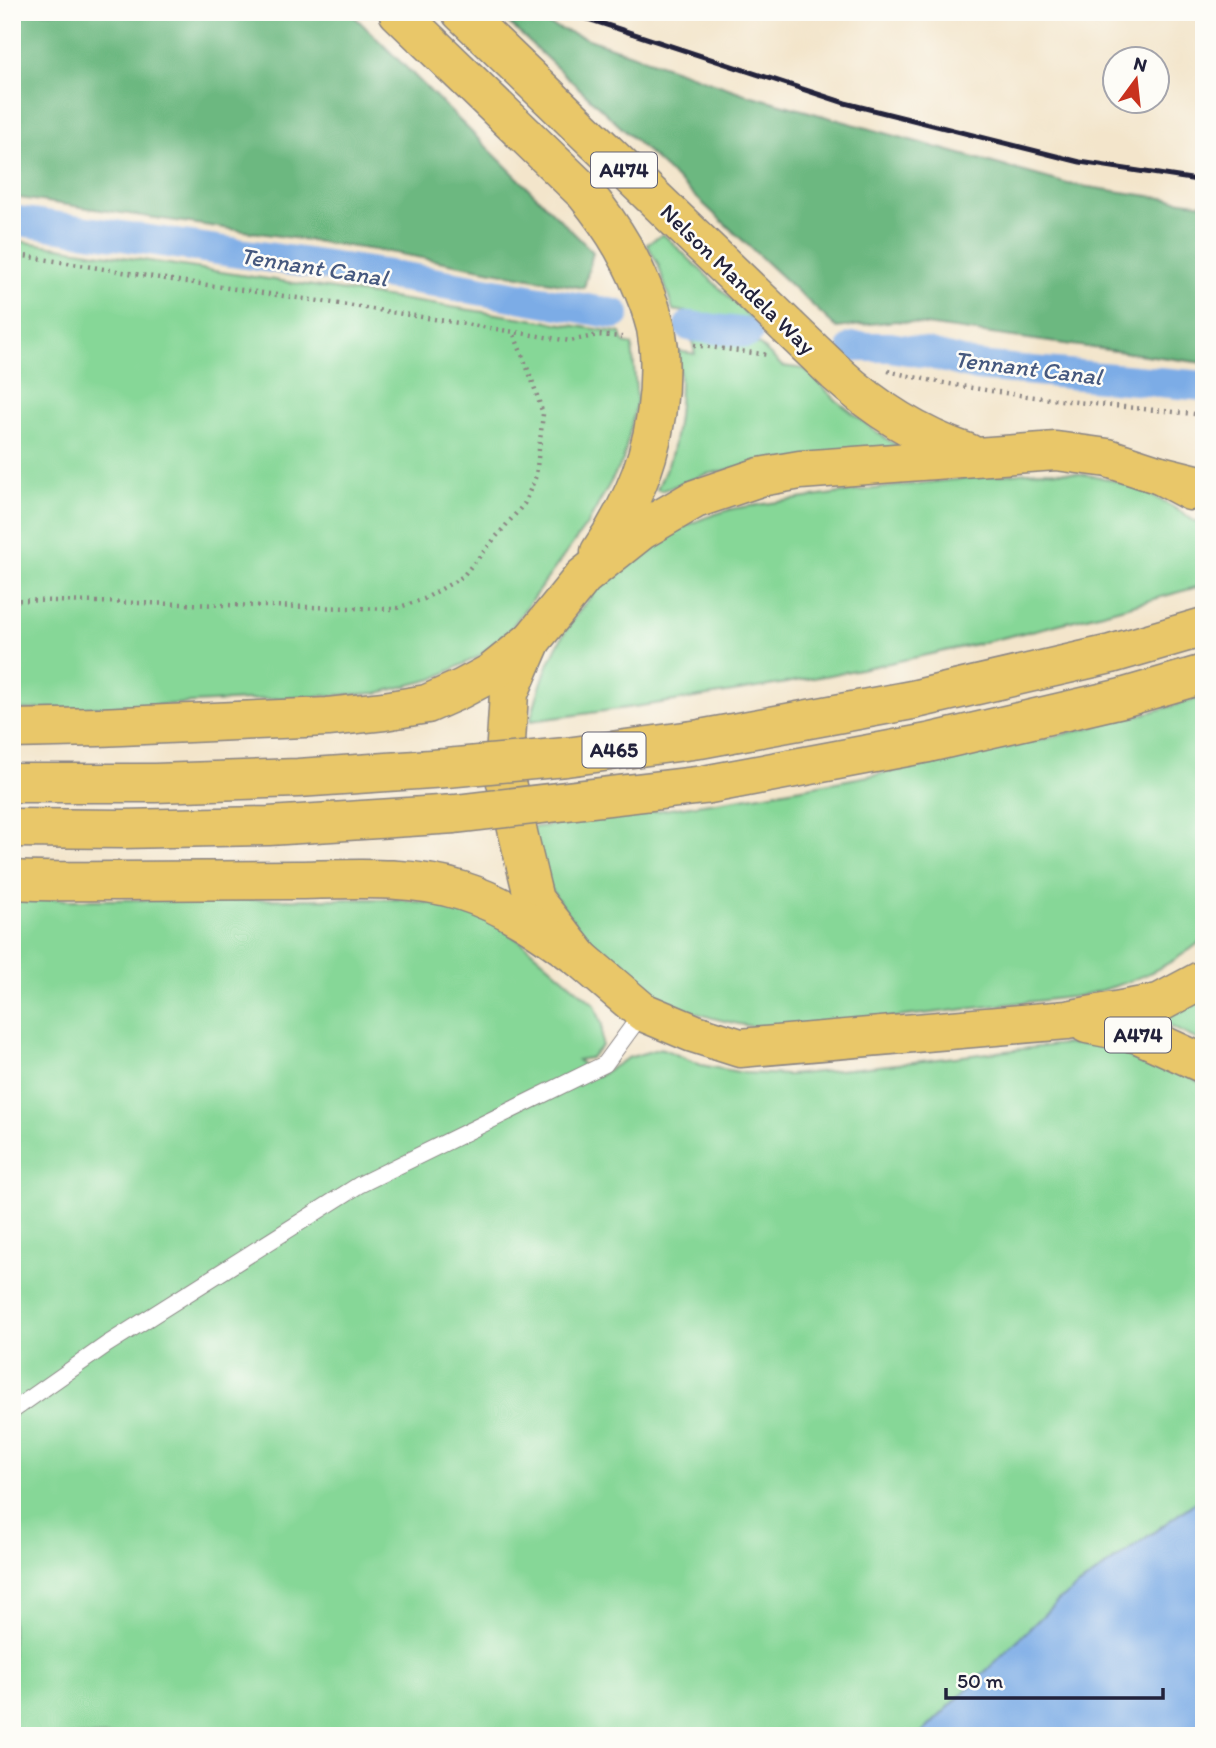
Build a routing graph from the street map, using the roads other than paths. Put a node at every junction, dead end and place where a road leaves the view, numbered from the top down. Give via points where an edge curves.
1 (398, 12) edge
2 (461, 12) edge
3 (977, 456) junction
4 (1160, 475) junction
5 (1204, 486) edge
6 (1204, 499) edge
7 (583, 577) junction
8 (1204, 627) edge
9 (532, 640) junction
10 (1204, 674) edge
11 (12, 729) edge
12 (12, 783) edge
13 (12, 828) edge
14 (12, 880) edge
15 (582, 959) junction
16 (1204, 979) edge
17 (643, 1012) junction
18 (1067, 1020) junction
19 (1204, 1064) edge
20 (12, 1411) edge

1 - 7 main road, A474, bridge via 592,201 638,273 656,328 676,347 661,374 651,445 638,486
2 - 3 main road, Nelson Mandela Way / A474, bridge via 779,341 836,373 898,421
3 - 4 main road via 1056,451 1108,458
3 - 7 main road via 800,470 750,480 666,514
4 - 5 main road
4 - 6 main road
7 - 9 main road
8 - 12 main road, A465, bridge via 1111,654 912,700 700,739 513,762 298,778
9 - 11 main road via 471,684 405,708 328,717
9 - 15 main road via 509,693 504,774 534,900
10 - 13 main road, A465, bridge via 928,743 704,785 455,814 270,826
14 - 15 main road via 344,879 436,884 464,891 532,923
15 - 17 main road
16 - 18 main road via 1159,1003
17 - 18 main road via 740,1048
17 - 20 lane via 605,1064 359,1185 106,1345
18 - 19 main road, A474 via 1138,1034

